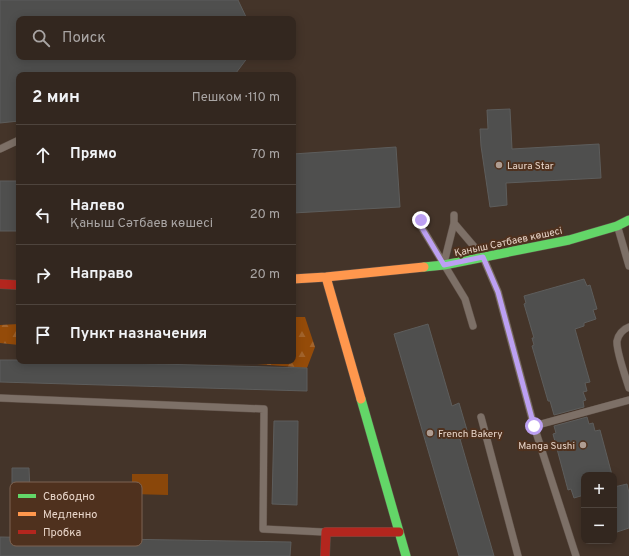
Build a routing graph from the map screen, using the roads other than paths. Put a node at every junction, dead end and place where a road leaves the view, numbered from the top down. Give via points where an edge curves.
1 (16, 141) edge
2 (0, 149) edge
3 (454, 215) dead end
4 (421, 220) dead end
5 (629, 220) edge
6 (454, 223) junction
7 (617, 226) junction
8 (483, 257) junction
9 (444, 265) junction
10 (629, 266) edge
11 (326, 278) junction
12 (296, 279) edge
13 (0, 284) edge
14 (16, 285) edge
15 (472, 326) dead end
16 (629, 327) edge
17 (629, 388) edge
18 (0, 398) edge
19 (629, 400) edge
20 (481, 417) dead end
21 (534, 426) junction
22 (326, 532) junction
23 (398, 532) junction
24 (325, 556) edge
25 (406, 556) edge
26 (518, 556) edge
27 (576, 556) edge

1 - 2 lane
3 - 6 lane
4 - 9 lane via 422,228
5 - 7 street, Қаныш Сәтбаев көшесі
6 - 8 lane
6 - 9 lane
7 - 8 street, Қаныш Сәтбаев көшесі via 569,240
7 - 10 lane
8 - 9 street, Қаныш Сәтбаев көшесі
8 - 21 lane via 498,292
9 - 11 street, Қаныш Сәтбаев көшесі
9 - 15 lane via 464,299
11 - 12 street, Қаныш Сәтбаев көшесі
11 - 23 street
13 - 14 street
16 - 17 lane via 620,333 617,340 617,349
18 - 22 lane via 264,409 263,529
19 - 21 lane
20 - 26 lane
21 - 27 lane
22 - 23 street
22 - 24 street
23 - 25 street

